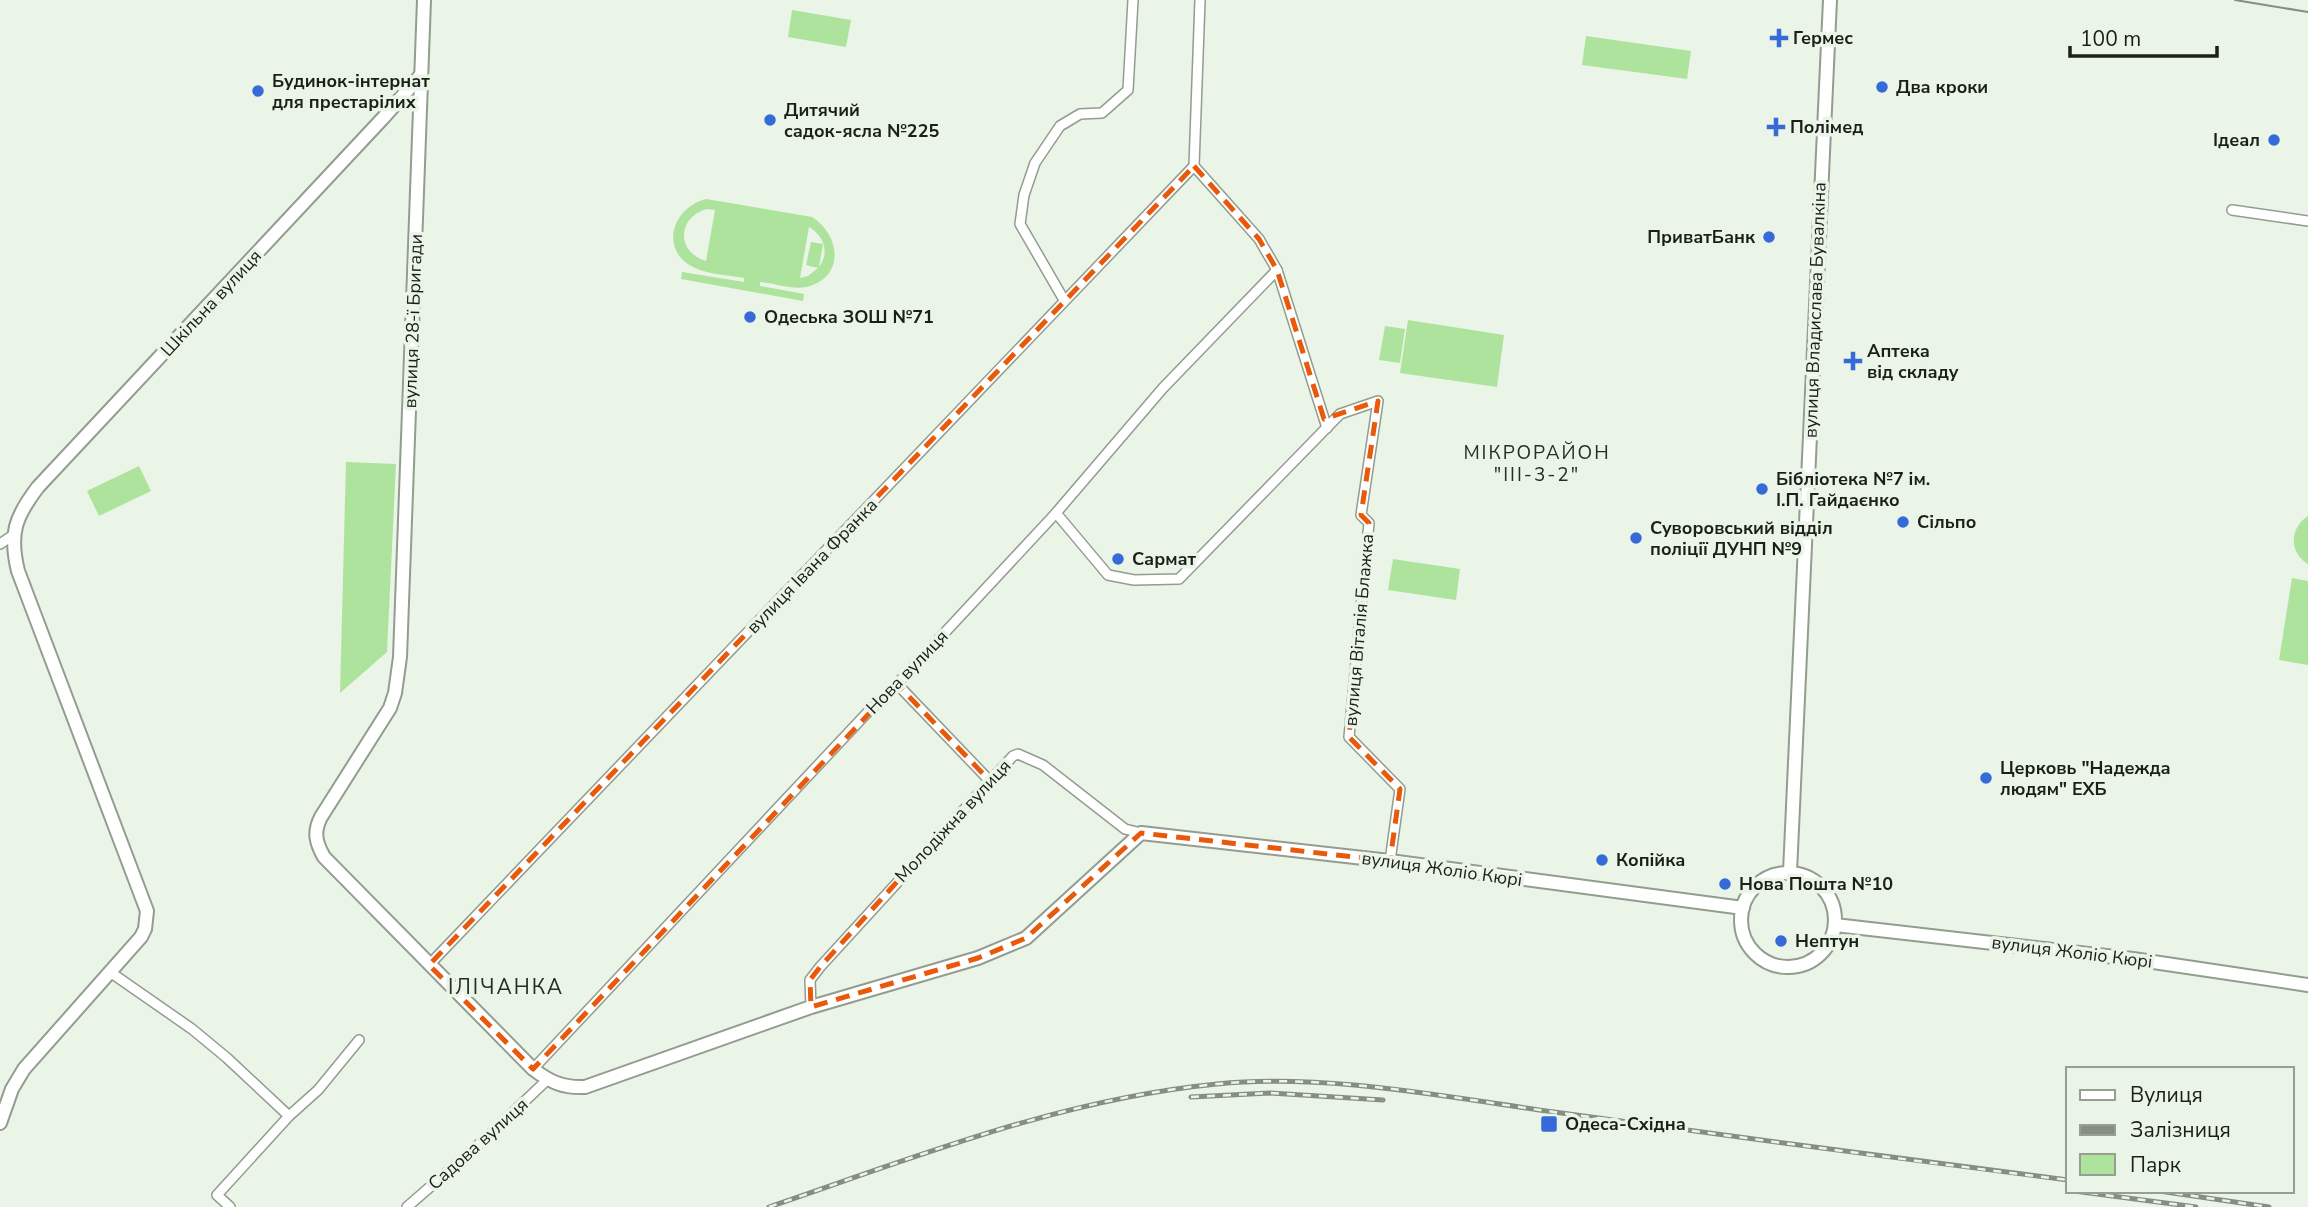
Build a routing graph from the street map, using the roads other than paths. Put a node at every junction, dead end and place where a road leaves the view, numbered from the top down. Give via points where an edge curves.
1 (424, 0) edge
2 (1133, 0) edge
3 (1200, 0) edge
4 (1830, 0) edge
5 (420, 76) junction
6 (1194, 166) junction
7 (2232, 210) dead end
8 (2308, 221) edge
9 (1277, 270) junction
10 (1064, 300) junction
11 (1327, 428) junction
12 (1056, 513) junction
13 (12, 536) junction
14 (0, 544) edge
15 (897, 684) junction
16 (989, 780) junction
17 (1141, 833) junction
18 (1390, 861) junction
19 (1790, 872) junction
20 (1743, 908) junction
21 (1835, 925) junction
22 (429, 964) junction
23 (110, 972) junction
24 (2308, 985) edge
25 (811, 1007) junction
26 (359, 1040) dead end
27 (533, 1069) junction
28 (547, 1080) junction
29 (289, 1116) junction
30 (0, 1123) edge
31 (230, 1207) edge
32 (407, 1207) edge

1 - 5 street, вулиця 28-ї Бригади
2 - 10 street via 1128,90 1102,113 1080,114 1060,126 1035,163 1024,195 1020,224
3 - 6 street
4 - 19 street, вулиця Владислава Бувалкіна
5 - 13 street, Шкільна вулиця via 38,487
5 - 22 street, вулиця 28-ї Бригади via 401,641 395,693 321,817 316,836 324,857
6 - 9 street via 1259,239
6 - 10 street, вулиця Івана Франка
7 - 8 street
9 - 11 street
9 - 12 street, Нова вулиця via 1163,388
10 - 22 street, вулиця Івана Франка
11 - 12 street via 1179,579 1134,580 1108,575
11 - 18 street, вулиця Віталія Блажка via 1340,414 1378,401 1361,515 1369,523 1349,737 1400,789
12 - 15 street, Нова вулиця
13 - 14 street
13 - 23 street via 29,606 147,911 141,937
15 - 16 street
15 - 27 street, Нова вулиця
16 - 17 street, Молодіжна вулиця via 1018,754 1043,765 1125,829
16 - 25 street, Молодіжна вулиця via 820,967 810,980
17 - 18 street, вулиця Жоліо Кюрі
17 - 25 street via 1026,938 978,958
18 - 20 street, вулиця Жоліо Кюрі
19 - 20 street via 1760,882
19 - 21 street via 1818,883 1834,909
20 - 21 street via 1745,938 1766,961 1780,966 1796,966 1816,957 1831,939
21 - 24 street, вулиця Жоліо Кюрі
22 - 27 street
23 - 29 street via 192,1029
23 - 30 street via 24,1069
25 - 28 street via 585,1087
26 - 29 street via 318,1090
27 - 28 street
28 - 32 street, Садова вулиця
29 - 31 street via 218,1195

